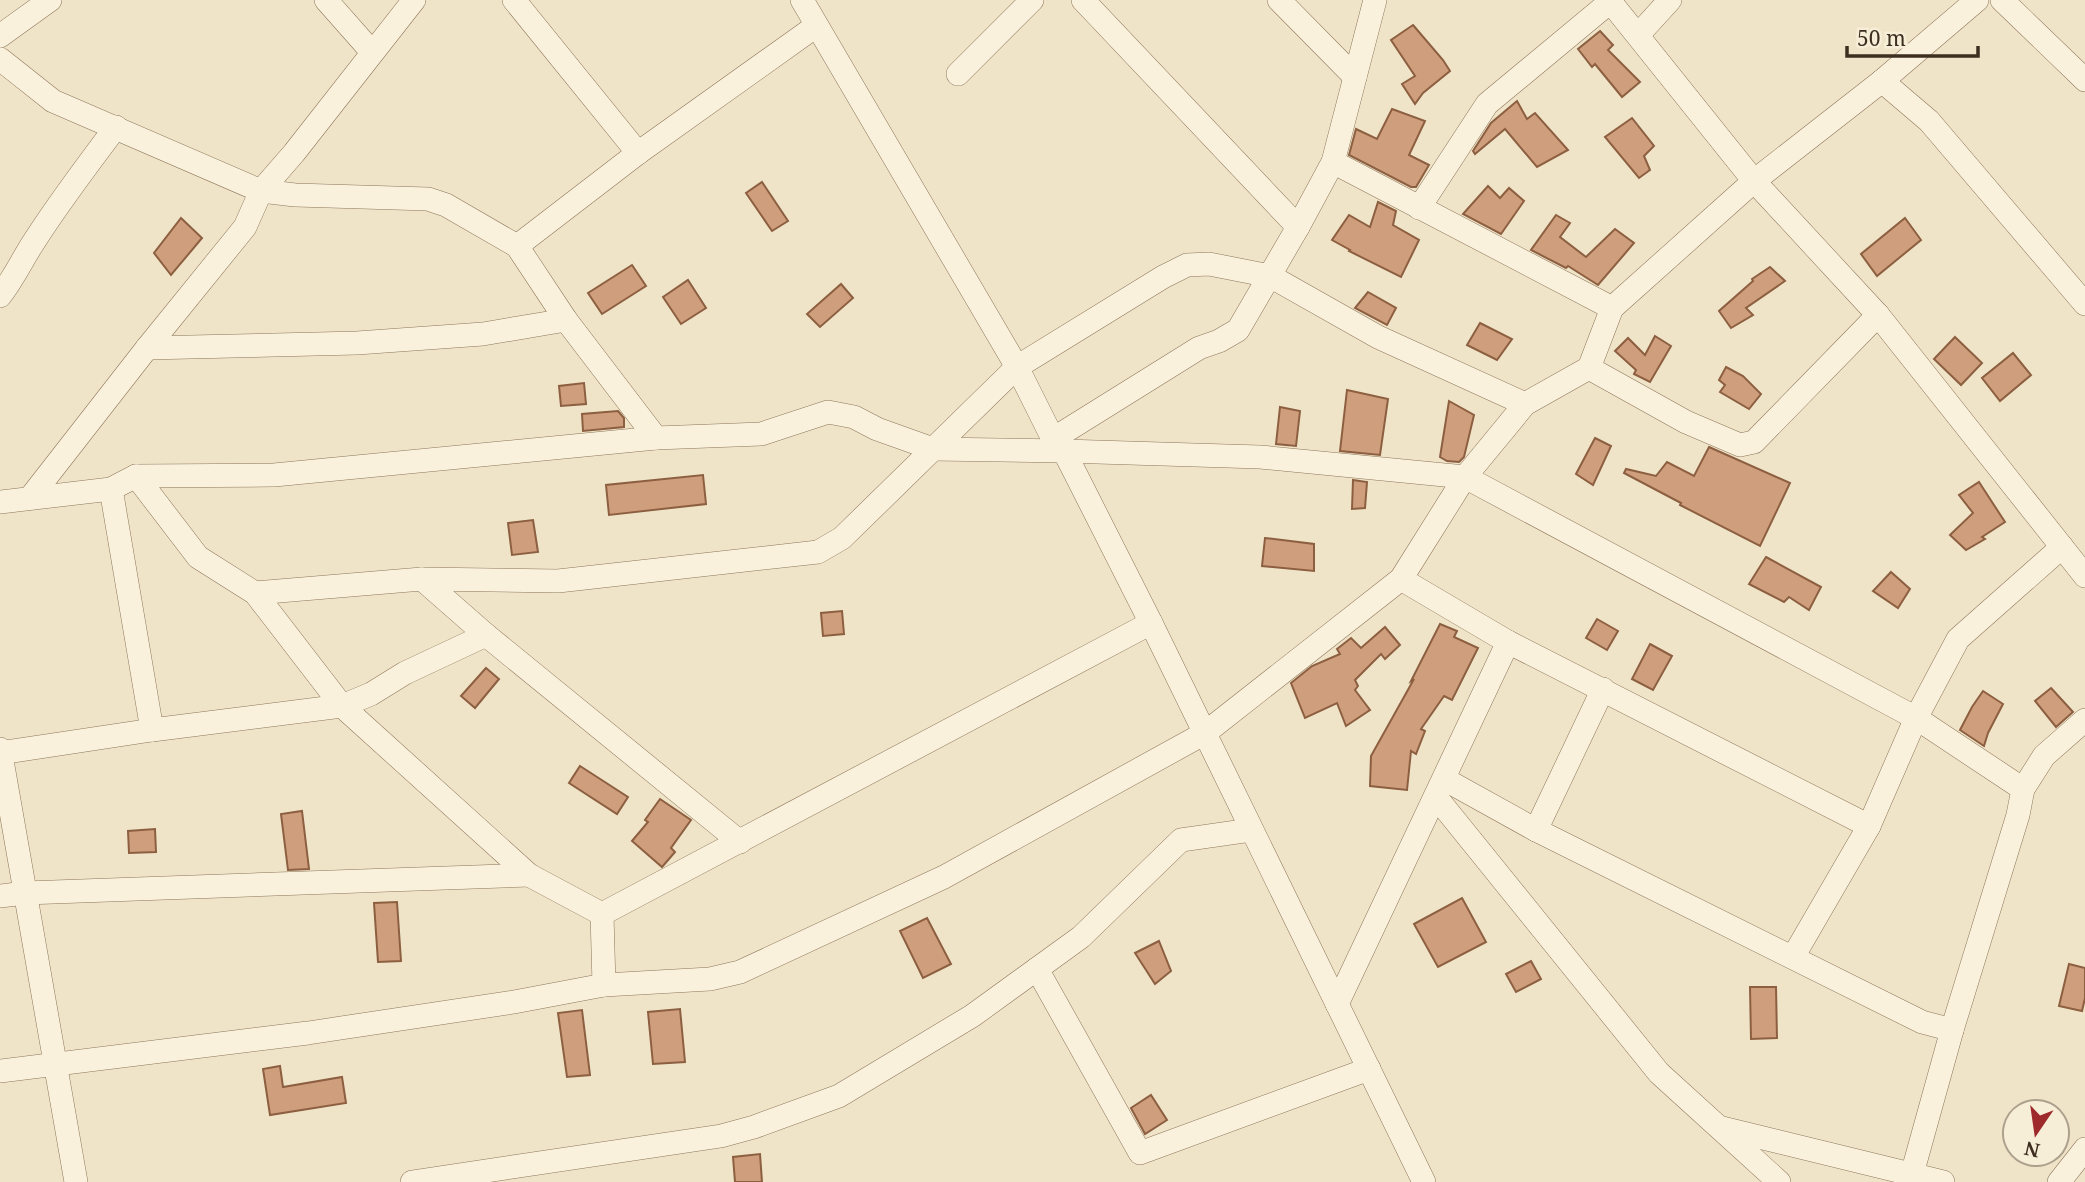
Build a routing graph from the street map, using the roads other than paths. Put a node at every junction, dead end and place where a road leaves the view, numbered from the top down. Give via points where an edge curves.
1 (50, 0) edge
2 (326, 0) edge
3 (414, 0) edge
4 (514, 0) edge
5 (802, 0) edge
6 (1032, 0) edge
7 (1083, 0) edge
8 (1279, 0) edge
9 (1375, 0) edge
10 (1670, 0) edge
11 (1977, 0) edge
12 (2003, 0) edge
13 (1610, 1) edge
14 (816, 26) junction
15 (1639, 35) junction
16 (0, 36) edge
17 (372, 52) junction
18 (0, 59) edge
19 (958, 74) dead end
20 (1355, 77) junction
21 (2085, 80) edge
22 (1882, 81) junction
23 (116, 127) junction
24 (638, 153) junction
25 (1333, 162) junction
26 (1754, 181) junction
27 (261, 191) junction
28 (1419, 208) junction
29 (1298, 227) junction
30 (517, 246) junction
31 (1270, 276) junction
32 (0, 296) edge
33 (2085, 304) edge
34 (1612, 308) junction
35 (1878, 315) junction
36 (566, 320) junction
37 (147, 348) junction
38 (1017, 367) junction
39 (1589, 368) junction
40 (1525, 404) junction
41 (656, 438) junction
42 (1059, 445) junction
43 (933, 449) junction
44 (136, 476) junction
45 (1465, 477) junction
46 (111, 489) junction
47 (30, 498) junction
48 (0, 502) edge
49 (2062, 547) junction
50 (2085, 576) edge
51 (422, 579) junction
52 (1401, 579) junction
53 (255, 593) junction
54 (1151, 623) junction
55 (486, 635) junction
56 (1508, 642) junction
57 (1603, 689) junction
58 (342, 706) junction
59 (1916, 718) junction
60 (2085, 720) edge
61 (152, 730) junction
62 (1205, 733) junction
63 (0, 752) edge
64 (1440, 788) junction
65 (2023, 789) junction
66 (1869, 826) junction
67 (1251, 830) junction
68 (1536, 830) junction
69 (740, 842) junction
70 (529, 875) junction
71 (25, 893) junction
72 (0, 896) edge
73 (602, 914) junction
74 (1793, 957) junction
75 (1037, 969) junction
76 (604, 985) junction
77 (1337, 1004) junction
78 (1952, 1030) junction
79 (55, 1063) junction
80 (1369, 1069) junction
81 (0, 1071) edge
82 (1718, 1127) junction
83 (2085, 1149) edge
84 (1912, 1174) junction
85 (76, 1182) edge
86 (412, 1182) edge
87 (1424, 1182) edge
88 (1779, 1182) edge
89 (1943, 1182) edge
90 (2059, 1182) edge

1 - 16 street
2 - 17 street
3 - 17 street
4 - 24 street
5 - 14 street
6 - 19 street
7 - 29 street
8 - 20 street
9 - 20 street
10 - 15 street
11 - 22 street
12 - 21 street
13 - 15 street
13 - 28 street via 1487,104
14 - 24 street
14 - 38 street
15 - 26 street
17 - 27 street
18 - 23 street via 53,101
20 - 25 street
22 - 26 street
22 - 33 street via 1929,121
23 - 27 street
23 - 32 street
24 - 30 street
25 - 28 street
25 - 29 street
26 - 34 street
26 - 35 street
27 - 30 street via 428,199
27 - 37 street via 245,227
28 - 34 street
29 - 31 street
30 - 36 street
31 - 38 street via 1209,264 1187,265
31 - 40 street via 1378,337
31 - 42 street via 1238,330 1199,348
34 - 39 street
35 - 39 street via 1754,442 1740,445 1686,422
35 - 49 street
36 - 37 street via 483,334 357,343
36 - 41 street
37 - 47 street
38 - 42 street
38 - 43 street
39 - 40 street
40 - 45 street
41 - 43 street via 761,434 828,412 854,416
41 - 44 street via 274,475
42 - 43 street
42 - 45 street via 1260,457
42 - 54 street
43 - 51 street via 842,538 818,552 558,581
44 - 46 street
44 - 53 street via 198,557
45 - 52 street
45 - 59 street
46 - 47 street
46 - 61 street
47 - 48 street
49 - 50 street
49 - 59 street via 1958,639
51 - 53 street
51 - 55 street
52 - 56 street
52 - 62 street
53 - 58 street
54 - 62 street
54 - 69 street
55 - 58 street
55 - 69 street
56 - 57 street
56 - 64 street
57 - 66 street
57 - 68 street
58 - 61 street
58 - 70 street
59 - 65 street
59 - 66 street
60 - 65 street via 2044,756
61 - 63 street
62 - 67 street
62 - 76 street via 944,877 740,972 710,979
63 - 71 street
64 - 68 street
64 - 77 street
64 - 82 street via 1659,1073
65 - 78 street
66 - 74 street
67 - 75 street via 1181,840 1081,937
67 - 77 street
68 - 74 street
69 - 73 street
70 - 71 street
70 - 73 street
71 - 72 street
71 - 79 street
73 - 76 street
74 - 78 street via 1922,1022
75 - 80 street via 1140,1153
75 - 86 street via 972,1016 839,1096 754,1127 721,1136
76 - 79 street via 308,1033
77 - 80 street
78 - 84 street
79 - 81 street
79 - 85 street
80 - 87 street
82 - 84 street
82 - 88 street
83 - 90 street
84 - 89 street

